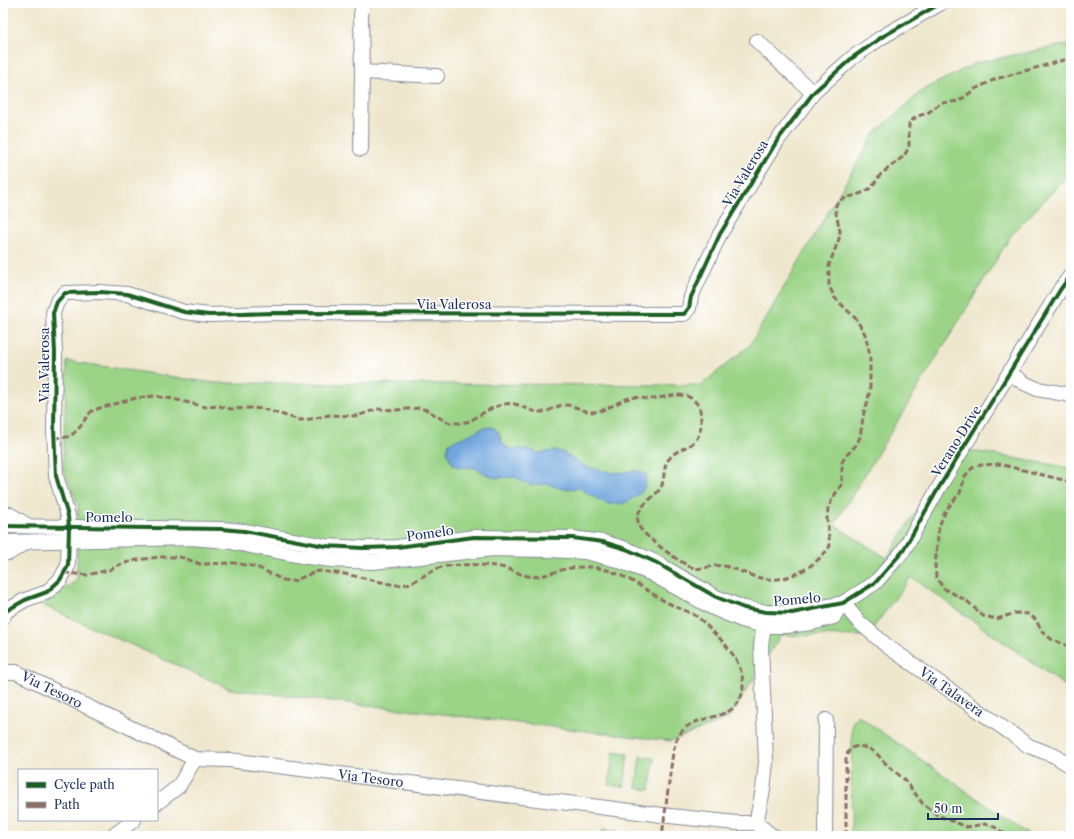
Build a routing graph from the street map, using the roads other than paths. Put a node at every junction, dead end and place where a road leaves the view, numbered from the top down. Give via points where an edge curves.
1 (363, 3) edge
2 (941, 3) edge
3 (757, 41) dead end
4 (362, 72) junction
5 (437, 76) dead end
6 (813, 93) junction
7 (361, 149) dead end
8 (1071, 275) edge
9 (1010, 373) junction
10 (1071, 395) edge
11 (3, 514) edge
12 (3, 526) edge
13 (27, 526) junction
14 (69, 534) junction
15 (3, 542) edge
16 (27, 542) junction
17 (3, 553) edge
18 (843, 603) junction
19 (766, 612) junction
20 (3, 617) edge
21 (764, 626) junction
22 (3, 672) edge
23 (826, 720) dead end
24 (195, 759) junction
25 (1071, 766) edge
26 (158, 802) edge
27 (133, 821) edge
28 (756, 823) junction
29 (113, 836) edge
30 (775, 836) edge
31 (787, 836) edge
32 (825, 836) edge

1 - 4 street
2 - 6 street, Via Valerosa via 876,41 852,58
3 - 6 street
4 - 5 street
4 - 7 street
6 - 14 street, Via Valerosa via 777,140 720,234 691,297 689,308 684,314 209,314 184,312 127,294 65,293 57,302 53,314 54,429 56,476 68,516
8 - 9 street, Verano Drive
9 - 10 street via 1037,389
9 - 18 street, Verano Drive via 903,551 875,583
11 - 13 street via 9,514
12 - 13 street, Pomelo
13 - 14 street, Pomelo
13 - 16 street
14 - 16 street, Pomelo
14 - 19 street, Pomelo via 222,529 325,546 363,548 397,547 474,537 572,538 626,548 716,597 744,608
14 - 20 street via 68,566 60,580 47,592 6,611
14 - 21 street, Pomelo via 226,541 301,556 373,562 493,549 585,552 617,560 650,573 713,608
15 - 16 street, Pomelo
16 - 17 street, Pomelo via 9,553
18 - 19 street, Pomelo via 792,613
18 - 21 street, Pomelo via 834,618 787,626
18 - 25 street, Via Talavera via 859,622 893,651 1029,746 1055,756
19 - 21 street
21 - 28 street via 761,646 766,762
22 - 24 street, Via Tesoro via 16,672
23 - 32 street
24 - 26 street via 179,786
24 - 28 street, Via Tesoro via 229,760 670,816
27 - 29 street
28 - 30 street
30 - 31 street

